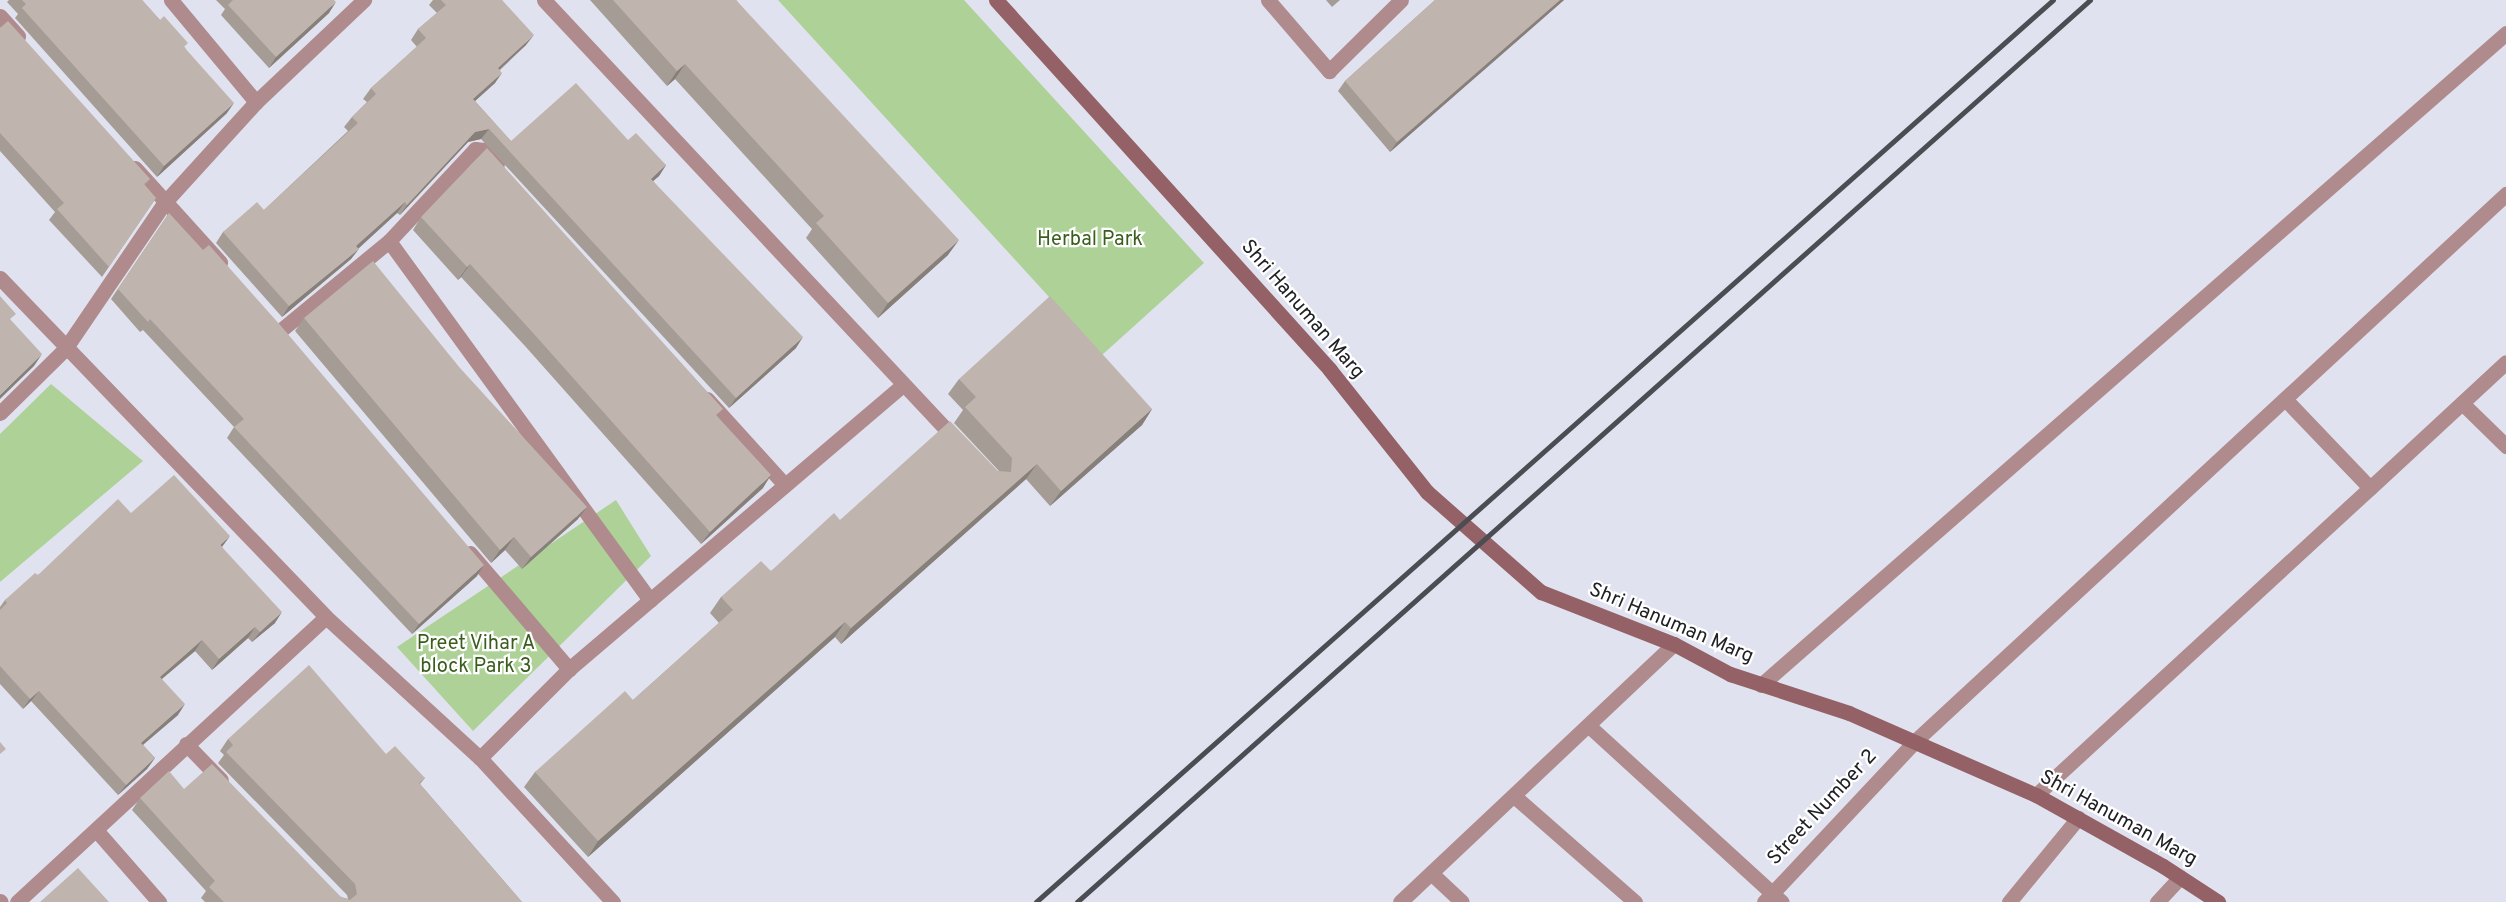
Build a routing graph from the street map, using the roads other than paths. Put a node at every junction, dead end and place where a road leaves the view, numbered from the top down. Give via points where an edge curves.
1 (171, 0) edge
2 (364, 0) edge
3 (544, 0) edge
4 (996, 0) edge
5 (1268, 0) edge
6 (1401, 0) edge
7 (0, 16) edge
8 (2506, 33) edge
9 (32, 51) edge
10 (256, 102) junction
11 (126, 158) edge
12 (508, 176) edge
13 (2506, 194) edge
14 (165, 202) junction
15 (388, 241) junction
16 (0, 278) edge
17 (235, 279) edge
18 (281, 330) edge
19 (65, 349) junction
20 (2506, 362) edge
21 (903, 385) junction
22 (698, 388) edge
23 (2285, 399) junction
24 (2462, 403) junction
25 (0, 413) edge
26 (2506, 446) edge
27 (969, 454) edge
28 (785, 485) junction
29 (2370, 488) junction
30 (463, 544) edge
31 (650, 600) junction
32 (326, 617) junction
33 (1674, 644) junction
34 (569, 669) junction
35 (1761, 685) junction
36 (1589, 726) junction
37 (1914, 742) junction
38 (186, 744) junction
39 (480, 758) junction
40 (234, 794) edge
41 (2036, 795) junction
42 (1514, 796) junction
43 (2078, 819) junction
44 (96, 830) junction
45 (1431, 873) junction
46 (2180, 877) junction
47 (1773, 899) edge
48 (17, 902) edge
49 (159, 902) edge
50 (613, 902) edge
51 (1400, 902) edge
52 (1462, 902) edge
53 (1635, 902) edge
54 (2009, 902) edge
55 (2157, 902) edge
56 (2218, 902) edge

1 - 10 street
2 - 10 street
3 - 21 street
4 - 33 street, Shri Hanuman Marg via 1330,370 1427,492 1541,592
5 - 6 street via 1329,71
7 - 9 street
8 - 35 street
10 - 14 street
11 - 14 street
12 - 15 street via 484,150 475,149
13 - 23 street, Street Number 2
14 - 17 street
14 - 19 street
15 - 18 street
15 - 31 street
16 - 19 street
19 - 25 street
19 - 32 street
20 - 24 street
21 - 27 street
21 - 28 street
22 - 28 street
23 - 29 street
23 - 37 street, Street Number 2
24 - 26 street
24 - 29 street
28 - 31 street
29 - 41 street
30 - 34 street
31 - 34 street
32 - 38 street
32 - 39 street
33 - 35 street, Shri Hanuman Marg via 1730,675
33 - 36 street
34 - 39 street
35 - 37 street, Shri Hanuman Marg via 1849,713
36 - 42 street
36 - 47 street
37 - 41 street, Shri Hanuman Marg
37 - 47 street, Street Number 2
38 - 40 street
38 - 44 street
39 - 50 street
41 - 43 street, Shri Hanuman Marg
42 - 45 street
42 - 53 street
43 - 46 street, Shri Hanuman Marg
43 - 54 street
44 - 48 street
44 - 49 street
45 - 51 street
45 - 52 street
46 - 55 street
46 - 56 street, Shri Hanuman Marg

